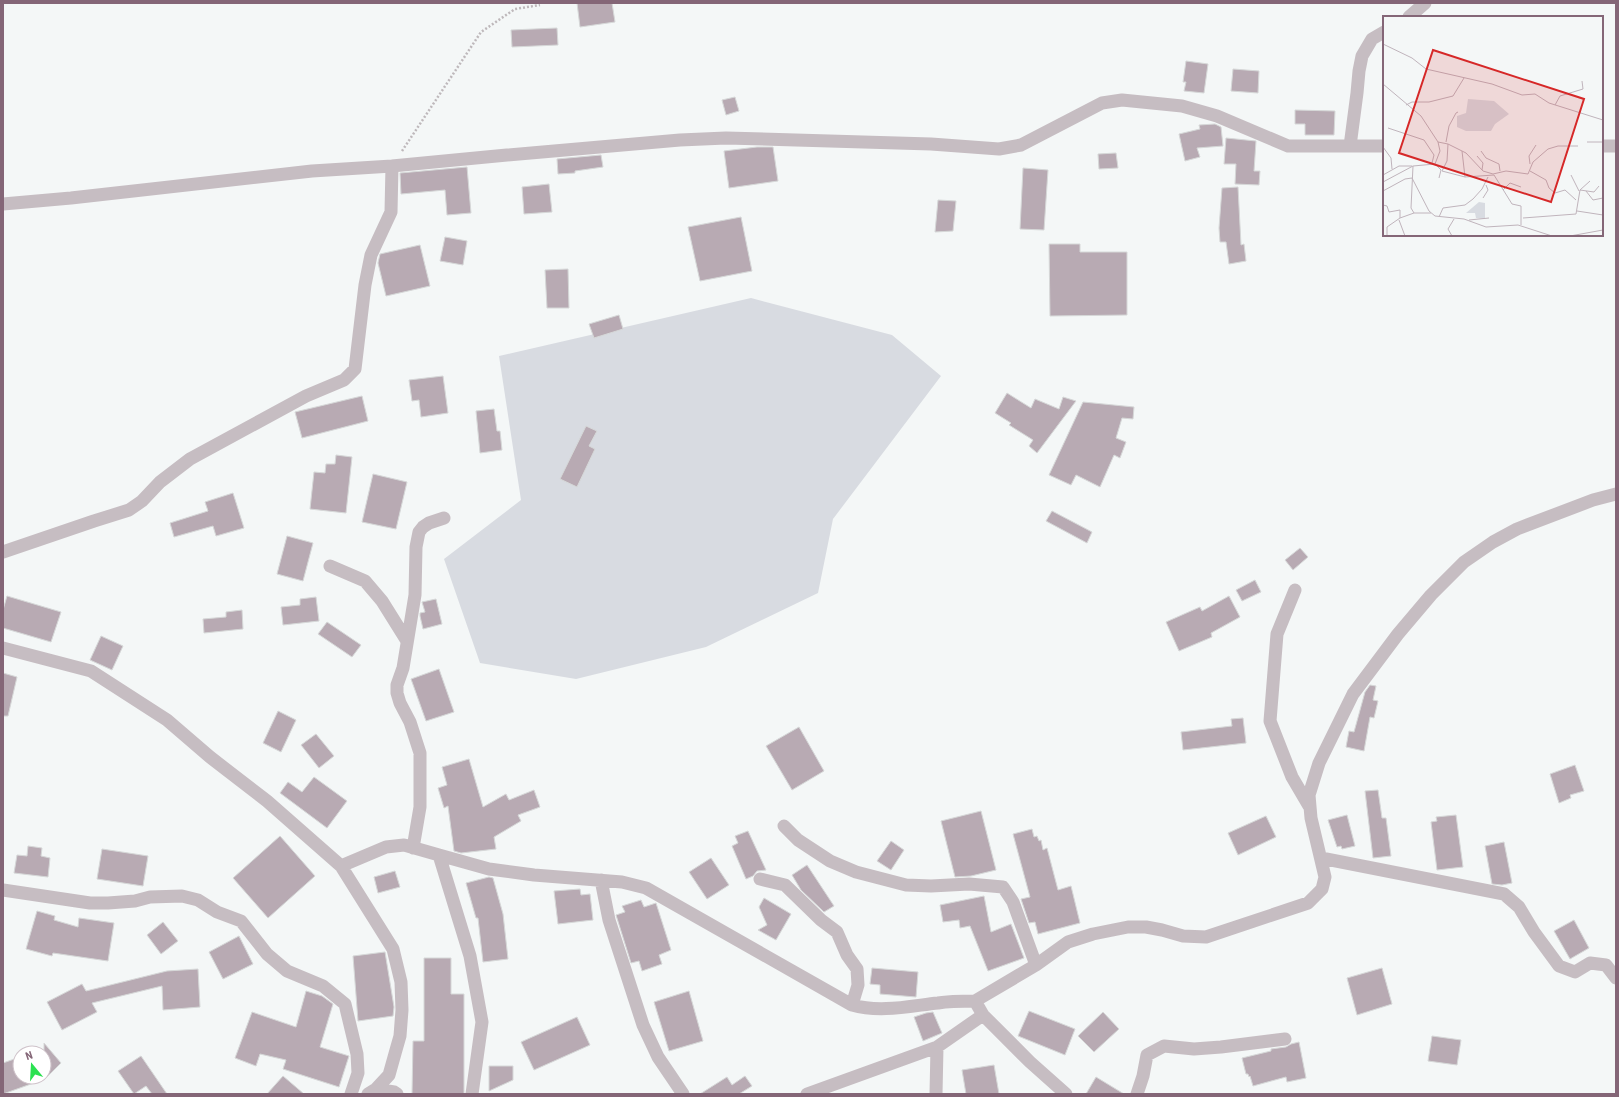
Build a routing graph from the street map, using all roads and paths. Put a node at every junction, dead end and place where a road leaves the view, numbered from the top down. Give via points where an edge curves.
1 (1426, 3) edge
2 (540, 5) dead end
3 (1410, 16) edge
4 (1383, 33) edge
5 (1350, 146) junction
6 (1383, 146) edge
7 (1603, 146) edge
8 (1616, 146) edge
9 (392, 166) junction
10 (3, 204) edge
11 (1616, 494) edge
12 (444, 518) dead end
13 (3, 552) edge
14 (330, 566) dead end
15 (1295, 590) dead end
16 (407, 641) junction
17 (3, 648) edge
18 (1310, 808) junction
19 (784, 826) dead end
20 (413, 848) junction
21 (439, 855) junction
22 (1321, 858) junction
23 (341, 866) junction
24 (760, 879) dead end
25 (601, 880) junction
26 (3, 890) edge
27 (1036, 965) junction
28 (1616, 978) edge
29 (975, 1001) junction
30 (852, 1005) junction
31 (983, 1015) junction
32 (1285, 1039) dead end
33 (937, 1047) junction
34 (372, 1092) edge
35 (351, 1094) edge
36 (397, 1094) edge
37 (472, 1094) edge
38 (683, 1094) edge
39 (807, 1094) edge
40 (936, 1094) edge
41 (1066, 1094) edge
42 (1137, 1094) edge

1 - 3 street
2 - 9 path via 515,8 481,32
4 - 5 street via 1372,39 1362,56
5 - 6 street
5 - 9 street via 1288,146 1217,116 1182,106 1122,100 1102,103 1021,146 999,149 931,144 726,138
7 - 8 street
9 - 10 street via 312,171
9 - 13 street via 390,212 371,255 355,369 344,380 306,396 190,459 129,510
11 - 18 street via 1593,500 1517,529 1464,562 1431,595 1353,694 1319,763 1309,795
12 - 16 street via 429,523 419,532 416,547 415,595
14 - 16 street via 365,581 382,601
15 - 18 street via 1277,634 1270,721 1292,777
16 - 20 street via 397,693 420,754 420,807
17 - 23 street via 91,671 160,716 267,801
18 - 22 street
19 - 27 street via 798,840 830,861 856,872 906,885 969,884 1003,887 1013,902
20 - 21 street
20 - 23 street via 404,845 386,847
21 - 25 street via 489,869
21 - 37 street via 470,956 482,1022
22 - 27 street via 1325,877 1322,889 1308,903 1296,908 1206,937 1128,927 1093,934 1068,942
22 - 28 street via 1504,894 1519,907 1559,966 1575,972 1590,962 1606,965
23 - 34 street via 392,949 401,982 400,1036 389,1075
24 - 30 street via 785,885 837,932 847,955 857,969 858,985
25 - 30 street via 646,888
25 - 38 street via 609,920 643,1024 658,1057
26 - 35 street via 108,904 150,897 182,896 198,900 217,912 241,921 267,954 287,971 323,986 345,1004 357,1054 358,1073
27 - 29 street
29 - 30 street via 879,1009
29 - 31 street
31 - 33 street
31 - 41 street
32 - 42 street via 1220,1048 1164,1046 1147,1055
33 - 39 street
33 - 40 street
34 - 36 street

